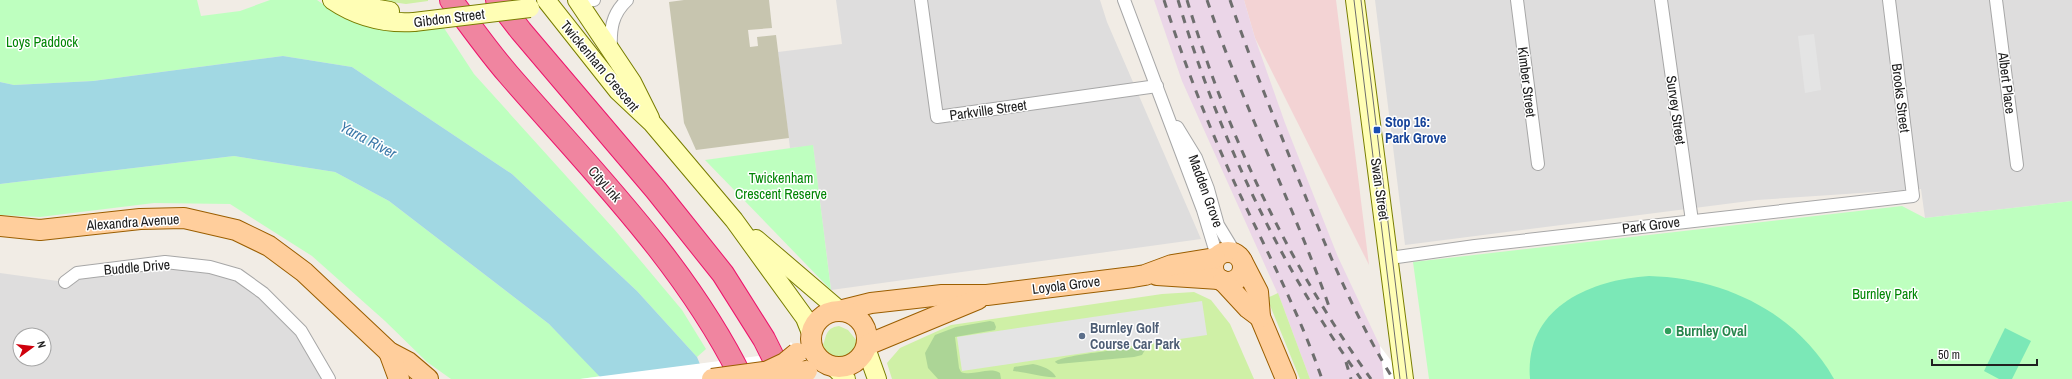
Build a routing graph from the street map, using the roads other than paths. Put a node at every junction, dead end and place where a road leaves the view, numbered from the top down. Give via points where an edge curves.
1 (332, 0) edge
2 (451, 0) edge
3 (498, 0) edge
4 (628, 0) edge
5 (921, 0) edge
6 (1124, 0) edge
7 (1356, 0) edge
8 (1517, 0) edge
9 (1661, 0) edge
10 (1889, 0) edge
11 (1996, 0) edge
12 (583, 1) edge
13 (352, 3) edge
14 (542, 5) edge
15 (410, 17) junction
16 (611, 50) junction
17 (1157, 86) junction
18 (652, 123) junction
19 (1538, 164) dead end
20 (2017, 166) dead end
21 (1914, 196) joint
22 (734, 220) junction
23 (1692, 221) junction
24 (0, 226) edge
25 (1227, 257) junction
26 (1390, 258) junction
27 (1145, 275) junction
28 (1221, 280) junction
29 (65, 282) dead end
30 (987, 295) junction
31 (841, 310) junction
32 (1260, 317) junction
33 (811, 334) junction
34 (866, 346) junction
35 (389, 352) junction
36 (836, 370) edge
37 (774, 376) edge
38 (1404, 378) edge
39 (329, 379) edge
40 (399, 379) edge
41 (428, 379) edge
42 (712, 379) edge
43 (742, 379) edge
44 (877, 379) edge
45 (1286, 379) edge

1 - 13 main road, Gibdon Street
2 - 43 highway, CityLink via 507,73 664,255 706,314
3 - 15 main road, Gibdon Street
3 - 37 highway via 521,31 656,190 722,274 764,339
4 - 16 street via 618,9 613,20
5 - 17 street, Parkville Street via 937,117
6 - 17 street, Madden Grove
7 - 26 main road, Swan Street
8 - 19 street, Kimber Street
9 - 23 street, Survey Street
10 - 21 street, Brooks Street
11 - 20 street, Albert Place
12 - 14 main road, Gibdon Street
12 - 16 main road, Twickenham Crescent
13 - 15 main road, Gibdon Street
14 - 15 main road, Gibdon Street, bridge
14 - 18 main road, Twickenham Crescent via 618,91
16 - 18 main road, Twickenham Crescent via 635,86
17 - 25 street, Madden Grove via 1204,210
17 - 25 street, Madden Grove via 1196,158 1208,189
18 - 22 main road, Twickenham Crescent
21 - 23 street, Park Grove
22 - 31 main road, Twickenham Crescent
22 - 33 main road, Twickenham Crescent via 805,318
23 - 26 street, Park Grove
24 - 35 main road, Alexandra Avenue via 40,230 140,219 184,218 236,230 269,246 304,272
25 - 27 main road, Loyola Grove via 1172,265
25 - 28 main road via 1213,267
25 - 28 main road via 1243,270 1239,277 1231,282
25 - 32 main road, Madden Grove via 1258,292
26 - 38 main road, Swan Street
27 - 28 main road, Loyola Grove
27 - 30 main road, Loyola Grove
28 - 32 main road, Madden Grove
29 - 39 street, Buddle Drive via 77,273 166,262 210,267 238,275 263,293 301,331
30 - 31 main road, Loyola Grove via 942,295
30 - 34 main road, Loyola Grove
31 - 33 main road via 821,316
31 - 34 main road via 857,316 863,324 867,333
32 - 45 main road, Madden Grove
33 - 36 main road via 815,354
33 - 37 main road, bridge via 797,353 780,366
34 - 36 main road via 860,358
34 - 44 main road
35 - 40 main road, Alexandra Avenue
35 - 41 main road, Alexandra Avenue via 408,362
36 - 37 main road, bridge via 807,370
37 - 42 main road, bridge

